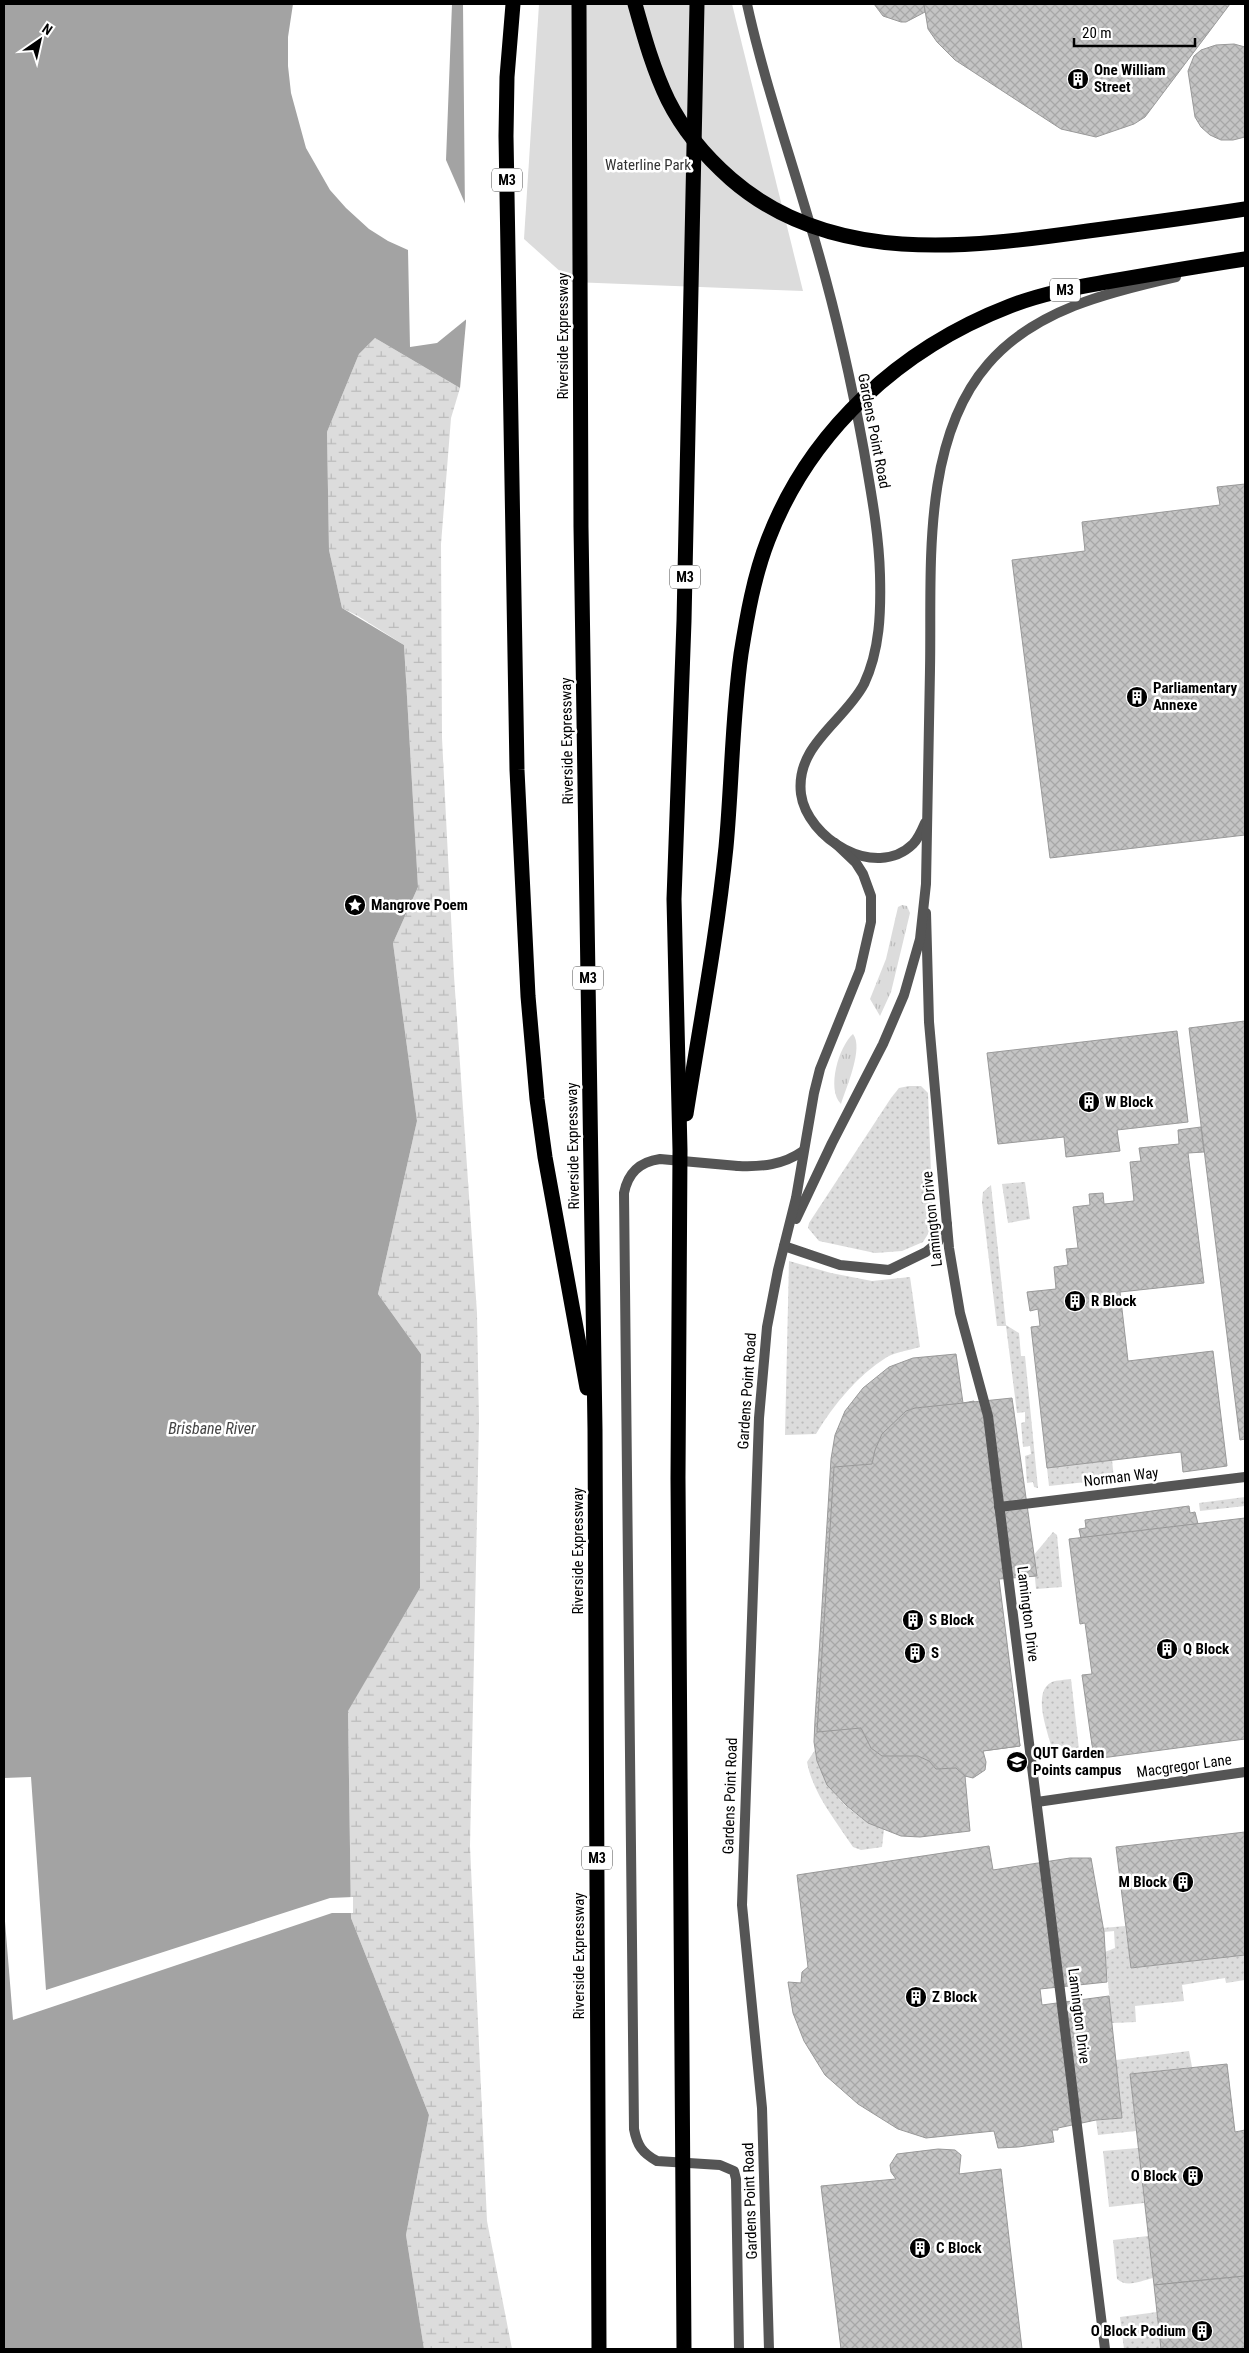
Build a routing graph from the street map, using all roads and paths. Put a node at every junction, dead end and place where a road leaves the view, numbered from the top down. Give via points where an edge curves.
1 (513, 4) edge
2 (579, 4) edge
3 (635, 4) edge
4 (697, 4) edge
5 (746, 4) edge
6 (1245, 209) edge
7 (1245, 260) edge
8 (927, 820) junction
9 (835, 843) junction
10 (926, 884) junction
11 (680, 1150) junction
12 (803, 1151) junction
13 (947, 1223) junction
14 (784, 1246) junction
15 (595, 1429) junction
16 (1245, 1477) edge
17 (1000, 1507) junction
18 (1245, 1772) edge
19 (1037, 1802) junction
20 (599, 2349) edge
21 (684, 2349) edge
22 (739, 2349) edge
23 (769, 2349) edge
24 (1105, 2349) edge

1 - 15 highway, M3 via 506,136 522,902 537,1099
2 - 15 highway, Riverside Expressway / M3 via 581,527
3 - 6 highway via 648,51 668,100 709,159 759,201 818,230 864,240 944,246 1024,240
4 - 11 highway, M3 via 684,621 674,898
5 - 9 street, Gardens Point Road via 836,322 859,422 877,528 879,618 871,665 856,697 810,751 800,781 806,811
7 - 8 street, Gardens Point Road via 1115,292 1061,312 1030,329 1000,352 975,380 945,450 936,507
7 - 11 highway, M3 via 1052,292 985,316 945,336 899,366 851,409 815,454 780,513 758,567 741,652 726,844
8 - 9 street, Gardens Point Road via 915,842 888,857 865,856
8 - 10 street, Gardens Point Road
9 - 12 street, Gardens Point Road via 863,874 871,896 871,922 860,970 820,1069
10 - 13 street, Lamington Drive via 927,984
10 - 14 street, Gardens Point Road via 923,921 912,974 894,1021
11 - 21 highway, M3 via 678,1488
12 - 14 street, Gardens Point Road
12 - 22 street via 770,1165 652,1160 638,1166 629,1177 624,1193 634,2129 640,2148 657,2161 720,2165 734,2171
13 - 14 street via 938,1242 926,1252 890,1270 840,1264
13 - 17 street, Lamington Drive via 960,1312 988,1416
14 - 23 street, Gardens Point Road via 762,1369 742,1876 743,1924 762,2108
15 - 20 highway, Riverside Expressway / M3
16 - 17 street, Norman Way
17 - 19 street, Lamington Drive
18 - 19 street, Macgregor Lane
19 - 24 street, Lamington Drive

